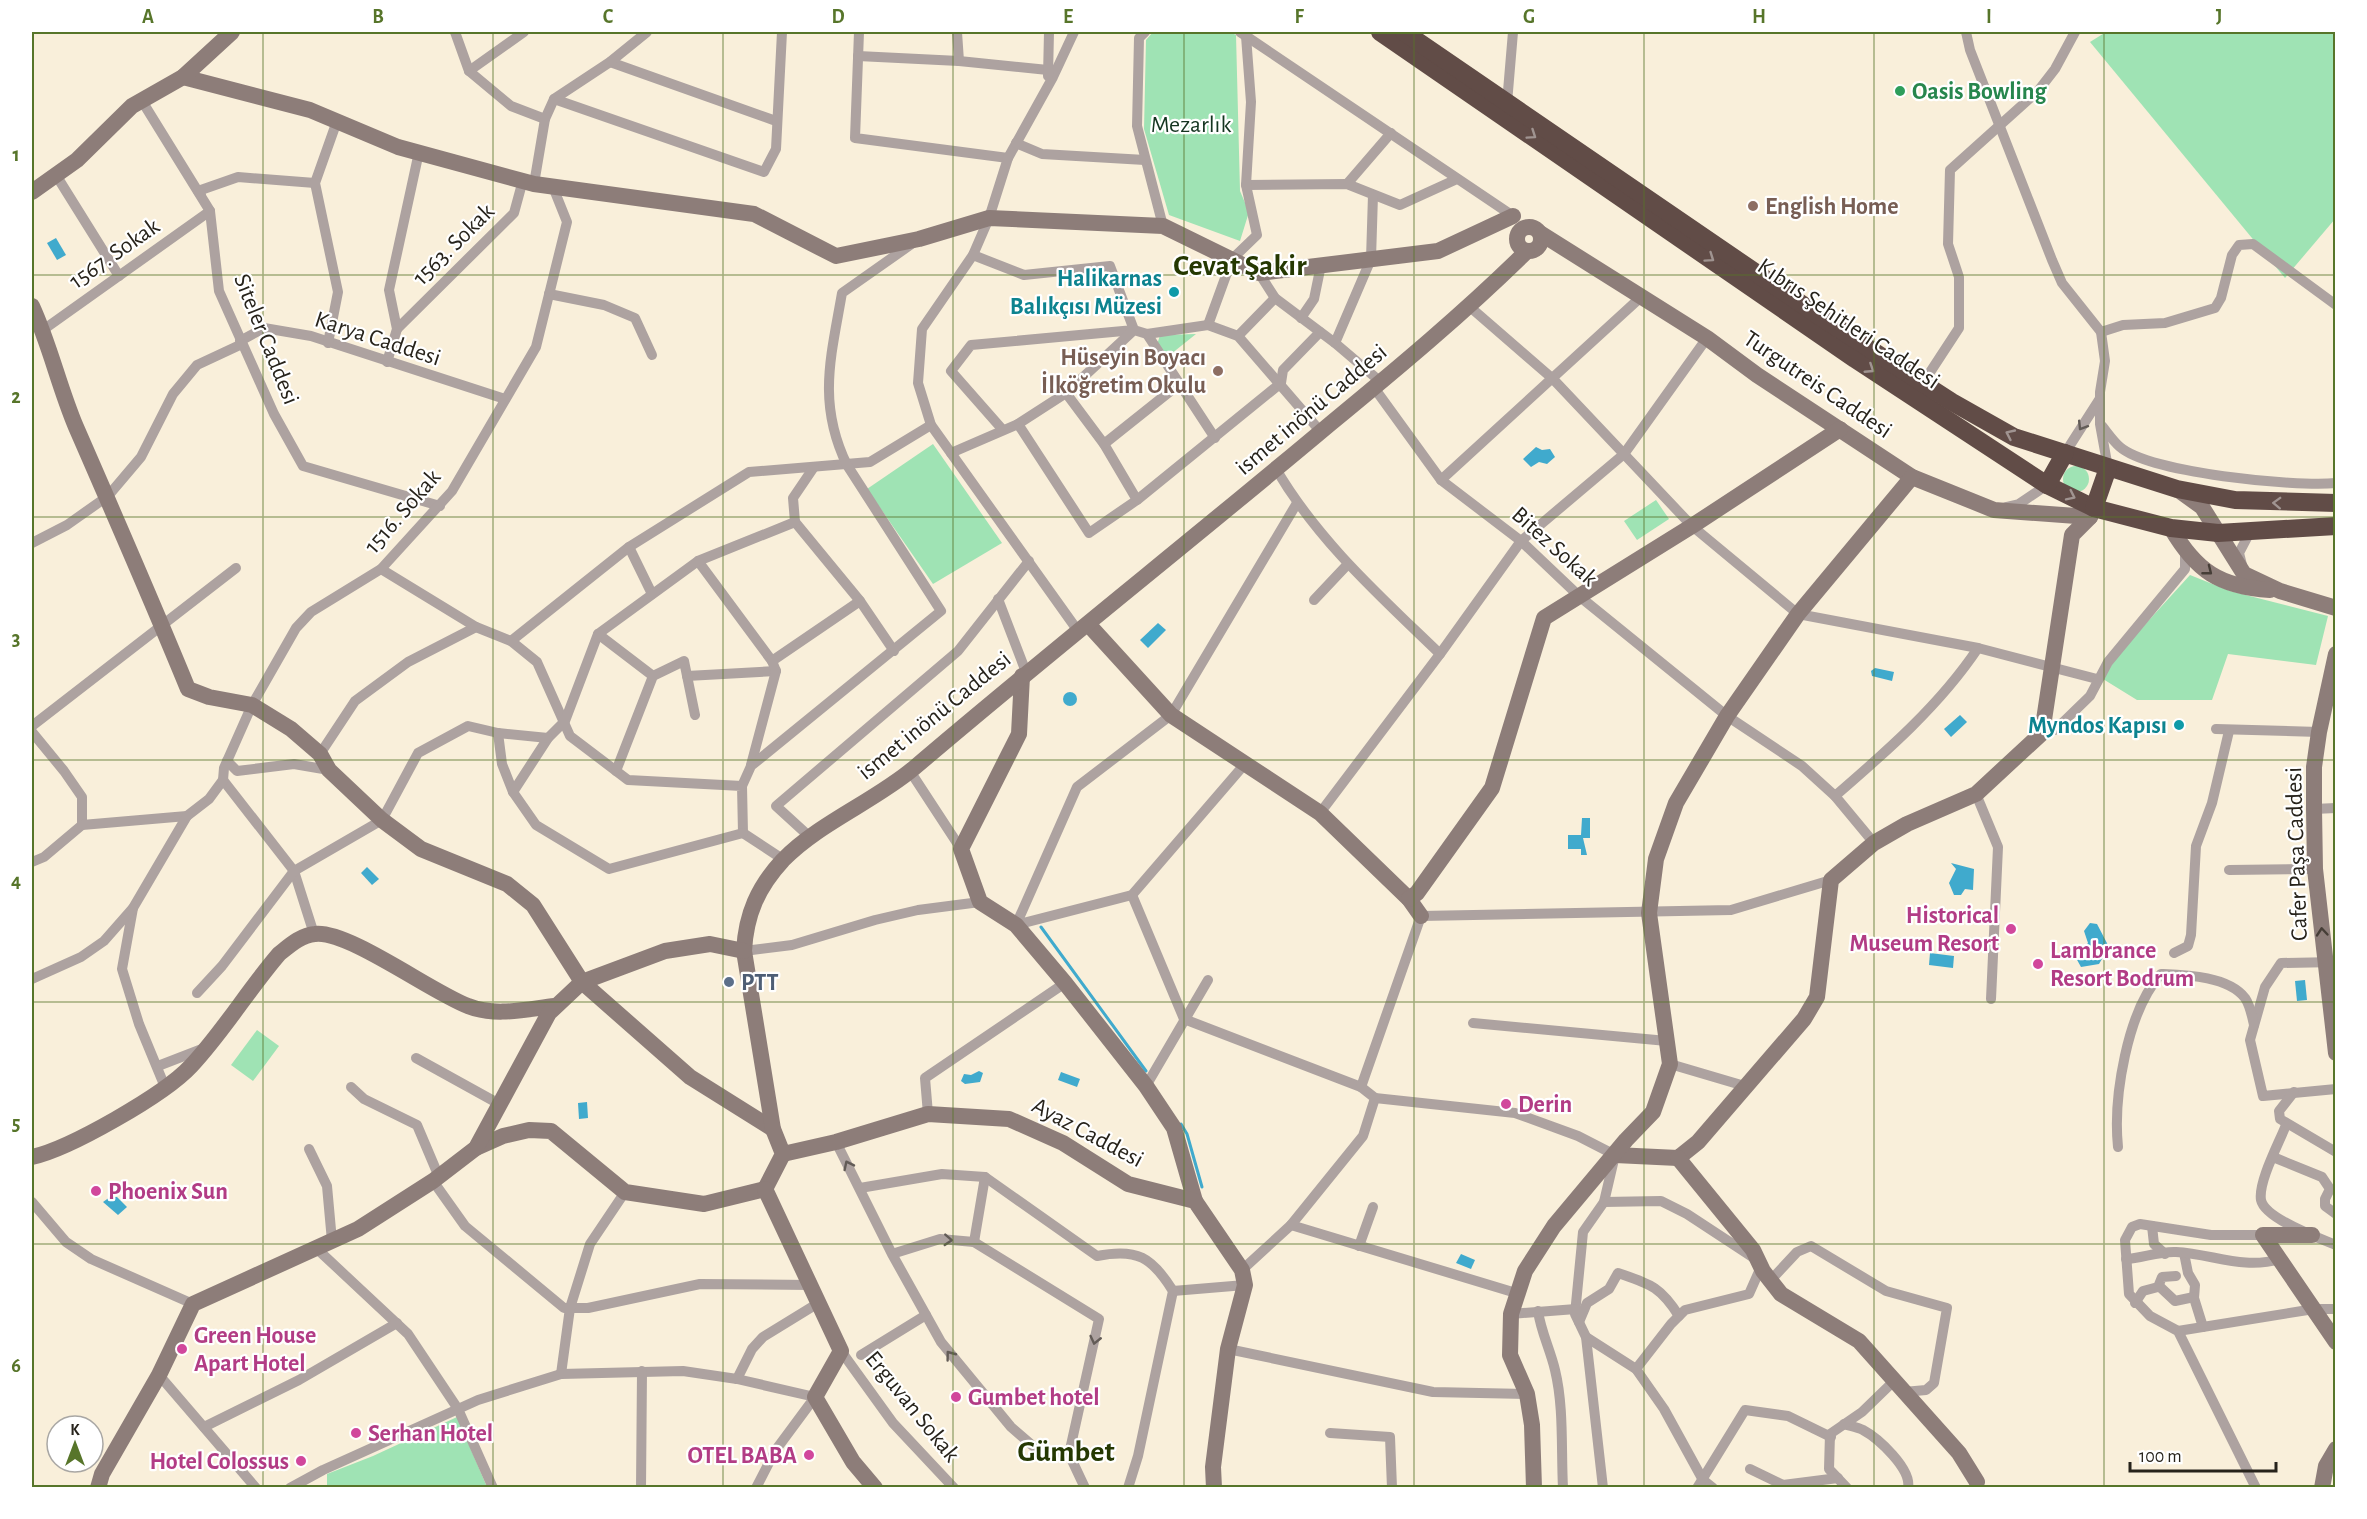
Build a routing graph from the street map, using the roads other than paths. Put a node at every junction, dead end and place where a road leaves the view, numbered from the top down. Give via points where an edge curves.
1 (232, 32) edge
2 (455, 32) edge
3 (524, 32) edge
4 (647, 32) edge
5 (782, 32) edge
6 (859, 32) edge
7 (957, 32) edge
8 (1049, 32) edge
9 (1074, 32) edge
10 (1145, 32) edge
11 (1380, 32) edge
12 (1404, 32) edge
13 (1513, 32) edge
14 (1966, 32) edge
15 (2075, 32) edge
16 (1243, 34) edge
17 (858, 56) junction
18 (959, 61) junction
19 (610, 62) junction
20 (1048, 70) junction
21 (469, 71) junction
22 (183, 77) junction
23 (1048, 87) junction
24 (554, 99) junction
25 (142, 101) junction
26 (1507, 103) junction
27 (545, 119) junction
28 (337, 121) junction
29 (776, 121) junction
30 (2001, 125) junction
31 (1391, 134) junction
32 (1016, 143) junction
33 (419, 152) junction
34 (1008, 158) junction
35 (1145, 160) junction
36 (56, 175) junction
37 (1457, 178) junction
38 (529, 182) junction
39 (315, 183) junction
40 (1347, 184) junction
41 (1246, 185) junction
42 (553, 187) junction
43 (32, 192) edge
44 (1373, 195) junction
45 (210, 211) junction
46 (1513, 216) junction
47 (989, 218) junction
48 (1163, 226) junction
49 (919, 239) junction
50 (1532, 240) junction
51 (973, 255) junction
52 (1232, 259) junction
53 (1371, 259) junction
54 (1321, 265) junction
55 (1259, 273) junction
56 (119, 276) junction
57 (549, 294) junction
58 (1641, 297) junction
59 (1275, 298) junction
60 (2336, 305) edge
61 (32, 306) edge
62 (1470, 307) junction
63 (1301, 318) junction
64 (1208, 325) junction
65 (397, 329) junction
66 (43, 330) junction
67 (1134, 330) junction
68 (1320, 332) junction
69 (2101, 332) junction
70 (1147, 334) junction
71 (1238, 336) junction
72 (1707, 338) junction
73 (241, 342) junction
74 (1335, 342) junction
75 (328, 343) junction
76 (652, 355) dead end
77 (387, 362) junction
78 (1553, 379) junction
79 (1281, 383) junction
80 (1923, 383) junction
81 (1178, 385) junction
82 (1378, 386) junction
83 (1066, 393) junction
84 (504, 399) junction
85 (2099, 399) junction
86 (1018, 424) junction
87 (2100, 424) junction
88 (931, 425) junction
89 (1002, 429) junction
90 (1840, 429) junction
91 (1321, 432) junction
92 (1215, 438) junction
93 (1104, 444) junction
94 (951, 453) junction
95 (2065, 453) junction
96 (1624, 454) junction
97 (847, 465) junction
98 (814, 467) junction
99 (2108, 468) junction
100 (1276, 469) junction
101 (1912, 477) junction
102 (1441, 480) junction
103 (2336, 483) edge
104 (2047, 485) junction
105 (2176, 489) junction
106 (108, 496) junction
107 (1137, 500) junction
108 (1297, 503) junction
109 (2336, 503) edge
110 (440, 506) junction
111 (1994, 510) junction
112 (2092, 512) junction
113 (795, 522) junction
114 (1692, 526) junction
115 (2336, 526) edge
116 (2171, 528) junction
117 (2250, 532) junction
118 (2218, 533) junction
119 (1521, 541) junction
120 (32, 543) edge
121 (629, 547) junction
122 (2185, 553) junction
123 (698, 561) junction
124 (1029, 561) junction
125 (1347, 565) junction
126 (236, 568) dead end
127 (381, 569) junction
128 (2244, 574) junction
129 (2280, 591) junction
130 (652, 594) junction
131 (1579, 597) junction
132 (998, 599) junction
133 (1314, 600) dead end
134 (860, 601) junction
135 (2336, 608) edge
136 (1798, 614) junction
137 (162, 626) junction
138 (476, 627) junction
139 (1083, 628) junction
140 (598, 634) junction
141 (511, 641) junction
142 (1978, 648) junction
143 (894, 651) junction
144 (1440, 654) junction
145 (2336, 654) edge
146 (774, 666) junction
147 (2051, 667) junction
148 (1024, 674) junction
149 (653, 676) junction
150 (687, 676) junction
151 (2097, 679) junction
152 (252, 705) junction
153 (1171, 714) junction
154 (695, 715) dead end
155 (1727, 716) junction
156 (566, 721) junction
157 (32, 726) edge
158 (2216, 729) dead end
159 (2229, 731) junction
160 (32, 732) edge
161 (2319, 732) junction
162 (498, 733) junction
163 (2042, 733) junction
164 (548, 738) junction
165 (321, 754) junction
166 (227, 761) junction
167 (1244, 765) junction
168 (750, 766) junction
169 (329, 770) junction
170 (616, 771) junction
171 (910, 771) junction
172 (223, 780) junction
173 (742, 786) junction
174 (513, 792) junction
175 (1976, 794) junction
176 (1835, 796) junction
177 (2336, 808) edge
178 (2314, 809) junction
179 (1320, 813) junction
180 (187, 816) junction
181 (382, 820) junction
182 (82, 825) junction
183 (743, 833) junction
184 (811, 838) junction
185 (1874, 843) junction
186 (961, 849) junction
187 (784, 860) junction
188 (32, 862) edge
189 (2315, 869) junction
190 (2229, 870) dead end
191 (294, 871) junction
192 (1830, 880) junction
193 (1132, 895) junction
194 (1409, 899) junction
195 (980, 902) junction
196 (133, 908) junction
197 (1649, 913) junction
198 (1421, 916) junction
199 (1016, 926) junction
200 (314, 934) junction
201 (744, 951) junction
202 (2174, 953) dead end
203 (2330, 961) edge
204 (32, 979) edge
205 (1208, 980) dead end
206 (582, 982) junction
207 (1065, 983) junction
208 (198, 993) dead end
209 (1990, 999) dead end
210 (555, 1006) junction
211 (1184, 1019) junction
212 (1473, 1023) dead end
213 (2254, 1025) junction
214 (1667, 1041) junction
215 (208, 1046) junction
216 (2336, 1053) edge
217 (416, 1058) dead end
218 (1670, 1064) junction
219 (158, 1066) junction
220 (1146, 1086) junction
221 (1360, 1086) junction
222 (165, 1087) junction
223 (351, 1087) dead end
224 (1748, 1087) junction
225 (2336, 1089) edge
226 (2294, 1092) junction
227 (1375, 1098) junction
228 (501, 1105) junction
229 (928, 1113) junction
230 (2286, 1125) junction
231 (773, 1129) junction
232 (836, 1142) junction
233 (2118, 1147) dead end
234 (476, 1148) junction
235 (309, 1149) dead end
236 (2336, 1152) edge
237 (783, 1154) junction
238 (1615, 1155) junction
239 (32, 1157) edge
240 (2273, 1157) junction
241 (1678, 1158) junction
242 (985, 1177) junction
243 (436, 1179) junction
244 (860, 1188) junction
245 (765, 1190) junction
246 (625, 1192) junction
247 (2332, 1193) edge
248 (1195, 1201) junction
249 (32, 1202) edge
250 (1604, 1202) junction
251 (1373, 1207) dead end
252 (2336, 1214) edge
253 (1291, 1225) junction
254 (2152, 1226) junction
255 (2211, 1235) junction
256 (2263, 1235) junction
257 (2312, 1235) junction
258 (332, 1241) junction
259 (974, 1242) junction
260 (2336, 1245) edge
261 (1359, 1246) junction
262 (316, 1248) junction
263 (2184, 1253) junction
264 (892, 1254) junction
265 (2165, 1254) junction
266 (2214, 1257) junction
267 (2126, 1259) junction
268 (2280, 1259) junction
269 (1763, 1269) junction
270 (2176, 1276) dead end
271 (1243, 1277) junction
272 (811, 1285) junction
273 (2159, 1286) junction
274 (1173, 1291) junction
275 (1516, 1293) junction
276 (2194, 1297) junction
277 (820, 1302) junction
278 (2135, 1303) junction
279 (193, 1304) junction
280 (570, 1308) junction
281 (1576, 1309) junction
282 (2314, 1309) junction
283 (2336, 1309) edge
284 (1538, 1311) junction
285 (1511, 1314) junction
286 (926, 1315) junction
287 (1679, 1316) junction
288 (1579, 1322) junction
289 (397, 1323) junction
290 (2203, 1327) junction
291 (2178, 1331) junction
292 (1586, 1337) junction
293 (2336, 1342) edge
294 (1228, 1348) junction
295 (841, 1351) junction
296 (861, 1355) dead end
297 (1636, 1369) junction
298 (642, 1371) junction
299 (561, 1374) junction
300 (159, 1375) junction
301 (737, 1379) junction
302 (1899, 1386) junction
303 (1527, 1395) junction
304 (815, 1397) junction
305 (458, 1408) junction
306 (1845, 1424) junction
307 (204, 1427) junction
308 (1330, 1433) dead end
309 (1831, 1437) junction
310 (2336, 1449) edge
311 (1069, 1454) junction
312 (1750, 1469) dead end
313 (1838, 1478) junction
314 (1700, 1484) edge
315 (1974, 1485) edge
316 (98, 1488) edge
317 (256, 1488) edge
318 (290, 1488) edge
319 (493, 1488) edge
320 (641, 1488) edge
321 (756, 1488) edge
322 (875, 1488) edge
323 (954, 1488) edge
324 (1085, 1488) edge
325 (1128, 1488) edge
326 (1214, 1488) edge
327 (1392, 1488) edge
328 (1534, 1488) edge
329 (1563, 1488) edge
330 (1603, 1488) edge
331 (1713, 1488) edge
332 (1847, 1488) edge
333 (1908, 1488) edge
334 (2256, 1488) edge
335 (2322, 1488) edge

1 - 22 street
2 - 21 street
3 - 21 street
4 - 19 street
5 - 29 street
6 - 17 street
7 - 18 street
8 - 20 street
9 - 23 street
10 - 35 street via 1139,38 1137,126
11 -> 104 highway, Kıbrıs Şehitleri Caddesi via 1855,359
12 - 26 highway, Kıbrıs Şehitleri Caddesi
13 - 26 street
14 - 30 street
15 - 30 street via 2038,91
16 - 31 street
16 - 41 street via 1251,102
17 - 18 street
17 - 34 street via 855,138
18 - 20 street
19 - 24 street
19 - 29 street
20 - 23 street
21 - 27 street via 511,106
22 - 25 street
22 - 28 street via 310,110
23 - 32 street
24 - 27 street, 1563. Sokak
24 - 29 street via 764,172 776,149
25 - 36 street
25 - 45 street, Siteler Caddesi
26 - 80 highway, Kıbrıs Şehitleri Caddesi
27 - 38 street, 1563. Sokak
28 - 33 street
28 - 39 street
30 - 69 street via 2062,283
30 - 80 street via 1950,170 1948,244 1959,277 1959,328
31 - 37 street
31 - 40 street
32 - 34 street
32 - 35 street via 1042,154
33 - 38 street
33 - 65 street via 389,290
34 - 47 street
35 - 48 street
36 - 43 street
36 - 56 street
37 - 44 street via 1400,205
37 - 46 street
38 - 42 street
38 - 65 street, 1563. Sokak via 514,213
39 - 45 street via 238,177 198,191
39 - 75 street via 338,292
40 - 41 street
40 - 44 street
41 - 52 street via 1257,235
42 - 49 street via 754,214 836,256
42 - 57 street, 1516. Sokak via 567,222
44 - 53 street
45 - 56 street, 1567. Sokak
45 - 73 street, Siteler Caddesi via 219,291
46 - 50 street
46 - 53 street via 1438,250
47 - 48 street
47 - 49 street
47 - 51 street
48 - 52 street
49 - 97 street via 842,293 827,378 835,441
50 - 58 street, Turgutreis Caddesi
50 - 62 street, ismet inönü Caddesi via 1513,265
51 - 67 street via 1024,275 1110,266
51 - 88 street via 922,329 918,383
52 - 55 street
52 - 64 street
53 - 54 street
53 - 74 street
54 - 55 street
54 - 63 street via 1314,298
55 - 59 street, Bitez Sokak
56 - 66 street, 1567. Sokak
57 - 76 street via 638,313
57 - 84 street, 1516. Sokak via 536,347
58 - 72 street, Turgutreis Caddesi
58 - 78 street
59 - 63 street, Bitez Sokak
59 - 71 street
60 - 69 street via 2253,244 2239,245 2215,308 2165,323 2123,325
61 - 66 street
62 - 78 street
62 - 82 street, ismet inönü Caddesi
63 - 68 street, Bitez Sokak
64 - 70 street
64 - 71 street
65 - 77 street
66 - 106 street via 75,425
67 - 70 street
67 - 83 street
67 - 89 street via 970,345 951,371
68 - 74 street, Bitez Sokak
68 - 79 street via 1283,370
69 - 85 street via 2105,361
70 - 81 street
71 - 79 street
72 - 90 street, Turgutreis Caddesi
72 - 96 street
73 - 75 street, Karya Caddesi via 264,328
73 - 106 street, Karya Caddesi via 197,365 173,394 141,457
73 - 110 street, Siteler Caddesi via 303,466
74 - 82 street, Bitez Sokak
75 - 77 street, Karya Caddesi
77 - 84 street, Karya Caddesi
78 - 96 street
78 - 102 street
79 - 91 street
79 - 92 street
95 -> 80 highway, Kıbrıs Şehitleri Caddesi via 2014,437
81 - 92 street
81 - 93 street
82 - 91 street, ismet inönü Caddesi
82 - 102 street, Bitez Sokak
83 - 86 street
83 - 93 street
84 - 110 street, 1516. Sokak
85 - 87 street
85 -> 95 street
86 - 89 street
86 - 107 street via 1089,533
87 - 99 street
87 - 103 street via 2121,448 2172,466 2224,476 2315,485
88 - 94 street
88 - 97 street via 870,462
89 - 94 street
90 - 101 street, Turgutreis Caddesi
90 - 114 street
91 - 100 street, ismet inönü Caddesi
92 - 107 street
93 - 107 street
94 - 124 street
95 - 99 highway, Kıbrıs Şehitleri Caddesi
95 - 104 highway
96 - 114 street
96 - 119 street
97 - 98 street
97 - 143 street via 941,611
98 - 113 street via 793,498
98 - 121 street via 749,472
99 - 105 highway, Kıbrıs Şehitleri Caddesi
99 - 112 highway
100 - 108 street
100 - 139 street, ismet inönü Caddesi
101 - 111 street, Turgutreis Caddesi
101 - 136 street
102 - 119 street, Bitez Sokak
104 - 111 street via 2019,504
104 -> 112 highway, Kıbrıs Şehitleri Caddesi
109 -> 105 highway, Kıbrıs Şehitleri Caddesi via 2235,500
105 - 118 street via 2202,507
106 - 120 street, Karya Caddesi via 68,525
106 - 137 street
108 - 125 street
108 - 153 street
110 - 127 street, 1516. Sokak
111 - 112 street, Turgutreis Caddesi
112 - 116 highway, Kıbrıs Şehitleri Caddesi
112 - 147 street via 2072,535
113 - 123 street
113 - 134 street
114 - 131 street
114 - 136 street
115 - 117 highway, Kıbrıs Şehitleri Caddesi
116 - 118 highway, Kıbrıs Şehitleri Caddesi
116 - 122 street
117 - 118 highway, Kıbrıs Şehitleri Caddesi
117 - 128 street via 2239,553
118 - 128 street
119 - 131 street, Bitez Sokak
119 - 144 street
121 - 130 street
121 - 141 street
122 -> 129 street via 2218,579 2240,588
122 - 151 street via 2185,569
123 - 130 street
123 - 146 street
124 - 132 street
124 - 139 street
125 - 133 street
125 - 144 street
126 - 137 street
127 - 138 street
127 - 152 street, 1516. Sokak via 311,612 296,628
128 - 129 street
129 - 135 street
130 - 140 street
131 - 155 street, Bitez Sokak
131 - 194 street via 1544,618 1492,788
132 - 148 street
132 - 184 street via 958,651 776,806
134 - 143 street
134 - 146 street
136 - 142 street
136 - 155 street
137 - 152 street via 188,689
137 - 157 street
138 - 141 street
138 - 165 street via 408,662 355,701
139 - 148 street, ismet inönü Caddesi
139 - 153 street
140 - 149 street
140 - 156 street
141 - 156 street via 537,662
142 - 147 street
142 - 176 street via 1957,680
143 - 168 street
144 - 179 street
145 - 161 street, Cafer Paşa Caddesi
146 - 150 street
146 - 168 street
147 - 151 street
147 - 163 street
148 - 171 street, ismet inönü Caddesi
148 - 186 street via 1019,734
149 - 150 street via 684,661
149 - 170 street
150 - 154 street
151 - 163 street via 2090,696 2071,717 2055,730
152 - 165 street via 291,729
152 - 166 street, 1516. Sokak
153 - 167 street
153 - 199 street via 1077,787
155 - 176 street, Bitez Sokak via 1802,766
155 - 197 street via 1676,803 1656,859
156 - 164 street
156 - 170 street via 570,736
158 - 159 street
159 - 161 street
159 - 202 street via 2212,803 2196,846 2191,935 2188,946
160 - 182 street via 82,797
161 - 178 street, Cafer Paşa Caddesi
162 - 164 street
162 - 174 street via 502,764
162 - 181 street via 468,726 418,753
163 - 175 street
164 - 174 street
165 - 169 street
166 - 169 street via 237,771 294,764
166 - 172 street, 1516. Sokak
167 - 179 street
167 - 193 street
168 - 173 street
169 - 181 street
170 - 173 street via 628,780
171 - 184 street, ismet inönü Caddesi
171 - 186 street
172 - 180 street, 1516. Sokak via 209,799
172 - 191 street
173 - 183 street
174 - 183 street via 536,825 609,869
175 - 185 street
175 - 209 street via 1998,847
176 - 185 street, Bitez Sokak
177 - 178 street
178 - 189 street, Cafer Paşa Caddesi
179 - 194 street
180 - 182 street
180 - 196 street, 1516. Sokak
181 - 191 street
181 - 206 street via 421,849 507,884 523,895
182 - 188 street via 44,857
183 - 187 street
184 - 187 street, ismet inönü Caddesi
185 - 192 street
186 - 195 street
187 - 201 street, ismet inönü Caddesi via 753,900 745,926
189 - 190 street
203 -> 189 street, Cafer Paşa Caddesi
191 - 200 street
191 - 208 street
192 - 197 street via 1731,910
192 - 224 street via 1817,997 1804,1019
193 - 199 street
193 - 211 street
194 - 198 street
195 - 199 street
195 - 201 street via 907,913 792,945
196 - 204 street via 104,941 81,957
196 - 219 street via 122,969 139,1024
197 - 198 street
197 - 214 street
198 - 221 street
199 - 207 street
200 - 210 street via 336,936 469,1007 497,1012
200 - 215 street via 279,954
201 - 206 street via 710,944 665,951
201 - 231 street, ismet inönü Caddesi
203 - 213 street via 2281,963 2265,987
203 - 216 street, Cafer Paşa Caddesi
205 - 211 street
206 - 210 street
206 - 231 street via 690,1077
207 - 220 street
207 - 229 street via 925,1078
210 - 228 street
211 - 220 street
211 - 221 street
212 - 214 street
213 - 226 street via 2250,1040 2263,1096
213 - 233 street via 2246,999 2235,988 2185,975 2161,974 2147,989 2121,1065
214 - 218 street
215 - 219 street
215 - 222 street via 189,1069
217 - 228 street
218 - 224 street
218 - 238 street via 1653,1112
219 - 222 street
220 - 248 street via 1174,1128
221 - 227 street
222 - 239 street via 78,1140
223 - 243 street via 364,1100 417,1125
224 - 241 street via 1698,1142
225 - 226 street
226 - 230 street via 2279,1111
227 - 238 street via 1515,1113 1578,1136
227 - 253 street via 1363,1136
228 - 234 street
229 - 232 street, Ayaz Caddesi
229 - 248 street, Ayaz Caddesi via 1010,1119 1063,1143 1128,1184
230 - 236 street
230 - 240 street
231 - 237 street, ismet inönü Caddesi
232 - 237 street, Ayaz Caddesi
244 -> 232 street
234 - 243 street
234 - 246 street via 529,1130 551,1131
235 - 258 street via 327,1186
237 - 245 street
238 - 241 street
238 - 250 street
238 - 275 street via 1554,1226 1525,1271
240 - 247 street via 2322,1177
240 - 257 street via 2262,1188 2265,1209
241 - 269 street via 1753,1250
242 - 244 street via 942,1174
242 - 259 street
242 - 274 street via 1097,1256 1116,1252 1143,1256 1161,1271
243 - 258 street via 358,1229
243 - 280 street via 465,1226 564,1308
244 - 264 street
245 - 246 street via 704,1204
245 - 272 street
246 - 280 street via 590,1244
247 - 252 street via 2325,1206
248 - 271 street
249 - 279 street via 66,1242 91,1259
250 - 269 street via 1661,1201 1686,1214
250 - 281 street via 1583,1232
251 - 261 street
253 - 261 street
253 - 271 street
254 - 255 street
254 - 265 street via 2154,1244
254 - 267 street via 2140,1224 2127,1233
255 - 256 street
255 - 266 street
256 - 257 street
256 - 268 street
257 - 260 street
258 - 262 street
264 -> 259 street via 940,1239
259 -> 311 street via 1099,1319
261 - 275 street
262 - 279 street
262 - 289 street
263 - 265 street
263 - 266 street
263 - 276 street via 2195,1285
264 - 286 street
265 - 267 street
266 - 268 street via 2254,1265
267 - 278 street via 2126,1283
268 - 282 street
269 - 287 street via 1749,1294 1685,1310
269 - 302 street via 1781,1294 1859,1341
269 - 302 street via 1811,1246 1887,1291 1947,1308 1934,1383 1926,1390
270 - 273 street via 2162,1277
271 - 274 street
271 - 294 street
272 - 277 street
272 - 280 street via 700,1284 588,1308
273 - 276 street via 2175,1300
273 - 278 street via 2143,1291
274 - 325 street
275 - 285 street
276 - 290 street
277 - 295 street
277 - 301 street via 763,1337 752,1349
278 - 291 street via 2163,1325
279 - 300 street
280 - 299 street
281 - 284 street
281 - 288 street
282 - 283 street
282 - 290 street
282 - 293 street
284 - 285 street
284 - 329 street via 1555,1369
285 - 303 street via 1510,1355
286 - 296 street
311 -> 286 street via 1040,1452 1011,1427 940,1342
287 - 288 street via 1665,1294 1646,1282 1618,1273 1609,1289 1587,1303
287 - 297 street
288 - 292 street
289 - 305 street
289 - 307 street via 300,1380
290 - 291 street
291 - 334 street
292 - 297 street
292 - 330 street
294 - 303 street via 1433,1392
294 - 326 street via 1213,1467
295 - 304 street
295 - 323 street, Erguvan Sokak via 893,1423
297 - 314 street via 1664,1409
298 - 299 street
298 - 301 street via 684,1371
298 - 320 street
299 - 305 street
300 - 307 street
300 - 316 street via 102,1474
301 - 304 street
302 - 306 street
302 - 315 street via 1959,1453
303 - 328 street
304 - 321 street via 775,1451
304 - 322 street via 853,1462
305 - 318 street
305 - 319 street
306 - 309 street
306 - 333 street via 1864,1430 1902,1464
307 - 317 street
308 - 327 street via 1390,1437
309 - 313 street via 1829,1469
309 - 314 street via 1788,1416 1746,1410
310 - 335 street via 2326,1466
311 - 324 street
312 - 313 street via 1783,1485
313 - 332 street
314 - 331 street

